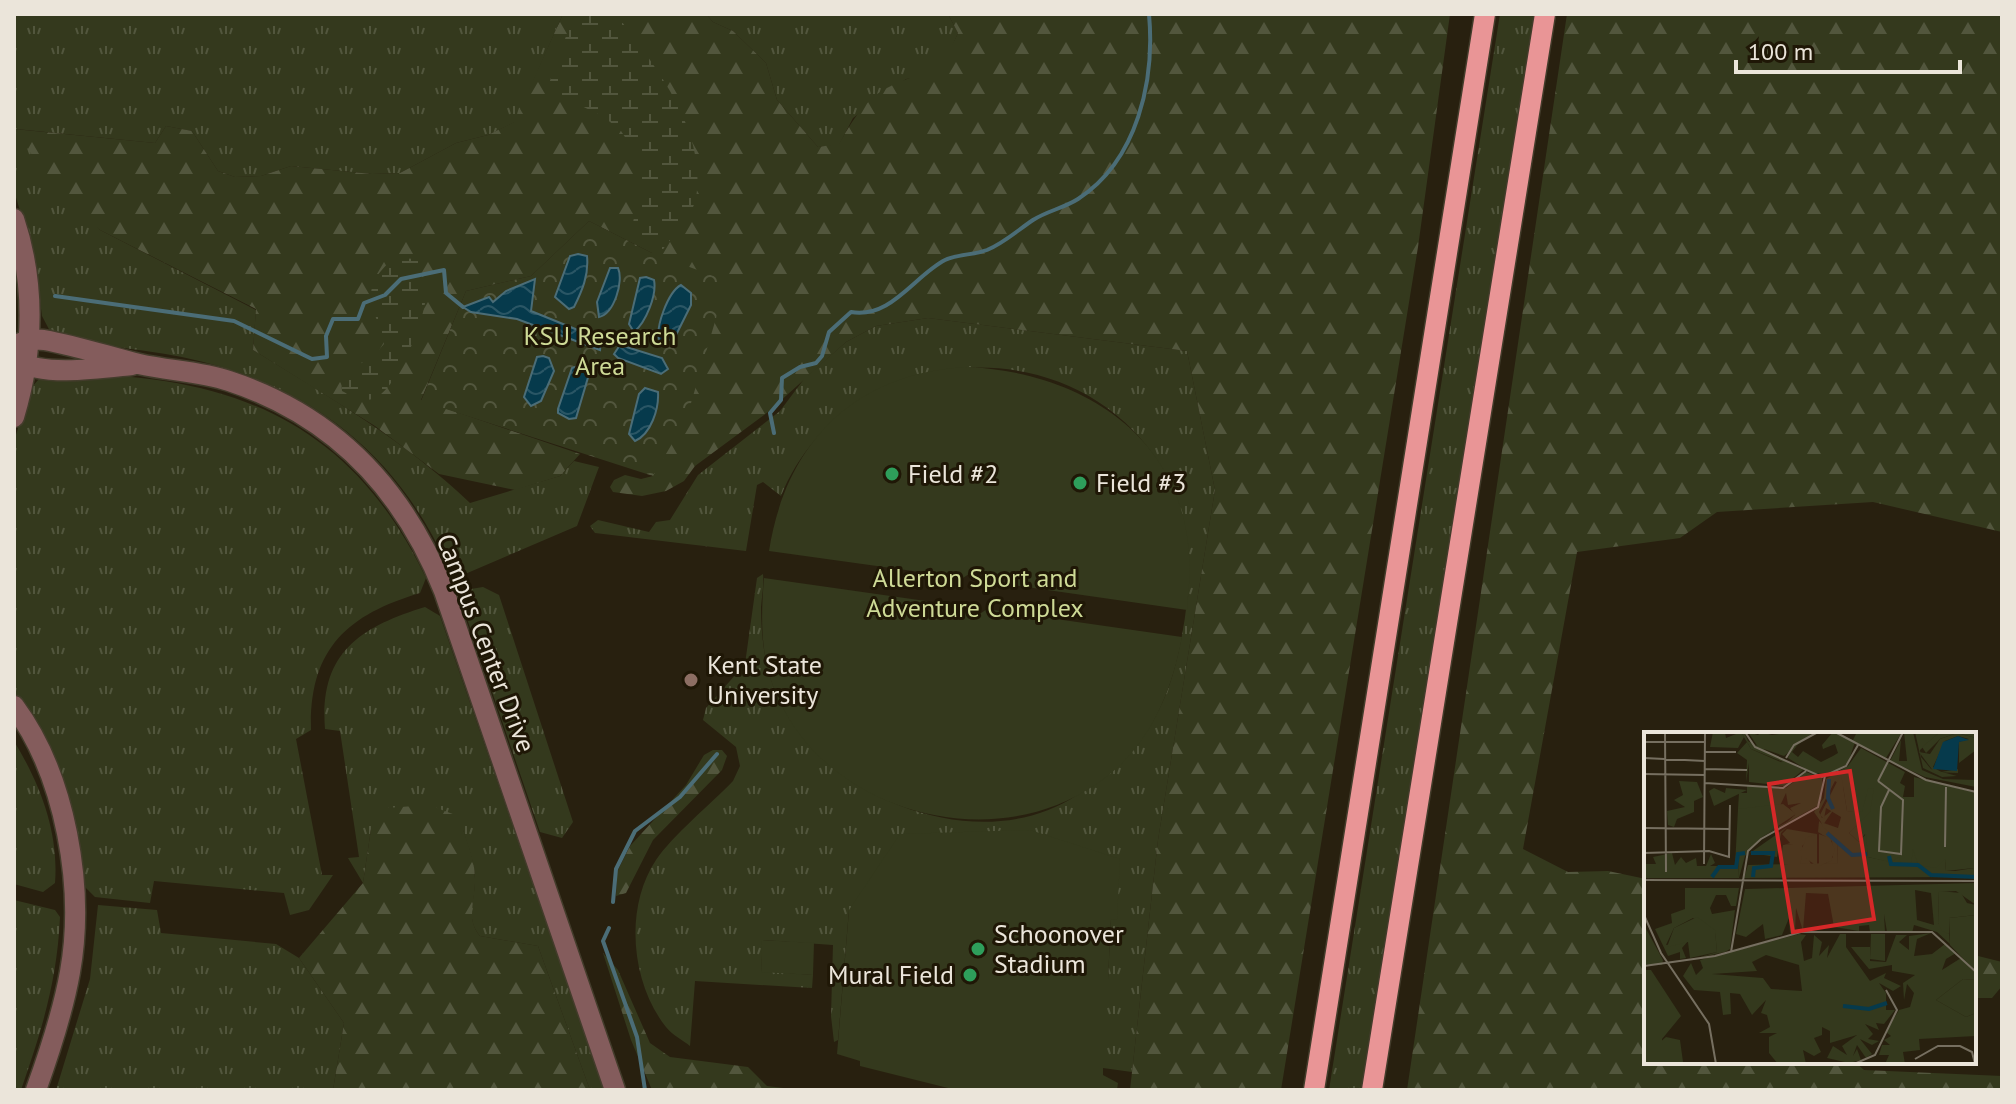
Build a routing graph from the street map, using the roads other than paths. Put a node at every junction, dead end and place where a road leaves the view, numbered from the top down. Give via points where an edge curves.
1 (1485, 14) edge
2 (1545, 14) edge
3 (14, 219) edge
4 (22, 342) edge
5 (21, 362) edge
6 (140, 364) junction
7 (14, 417) edge
8 (14, 706) edge
9 (36, 1090) edge
10 (615, 1090) edge
11 (1314, 1090) edge
12 (1372, 1090) edge

1 - 11 main road
2 - 12 main road
3 - 4 street via 24,249
4 - 5 street
4 - 6 street, Campus Center Drive via 59,342
5 - 6 street, Campus Center Drive via 87,369
5 - 7 street
6 - 10 street, Campus Center Drive via 228,381 282,404 325,430 374,471 400,504 444,591
8 - 9 street via 38,746 51,784 67,846 73,902 71,970

